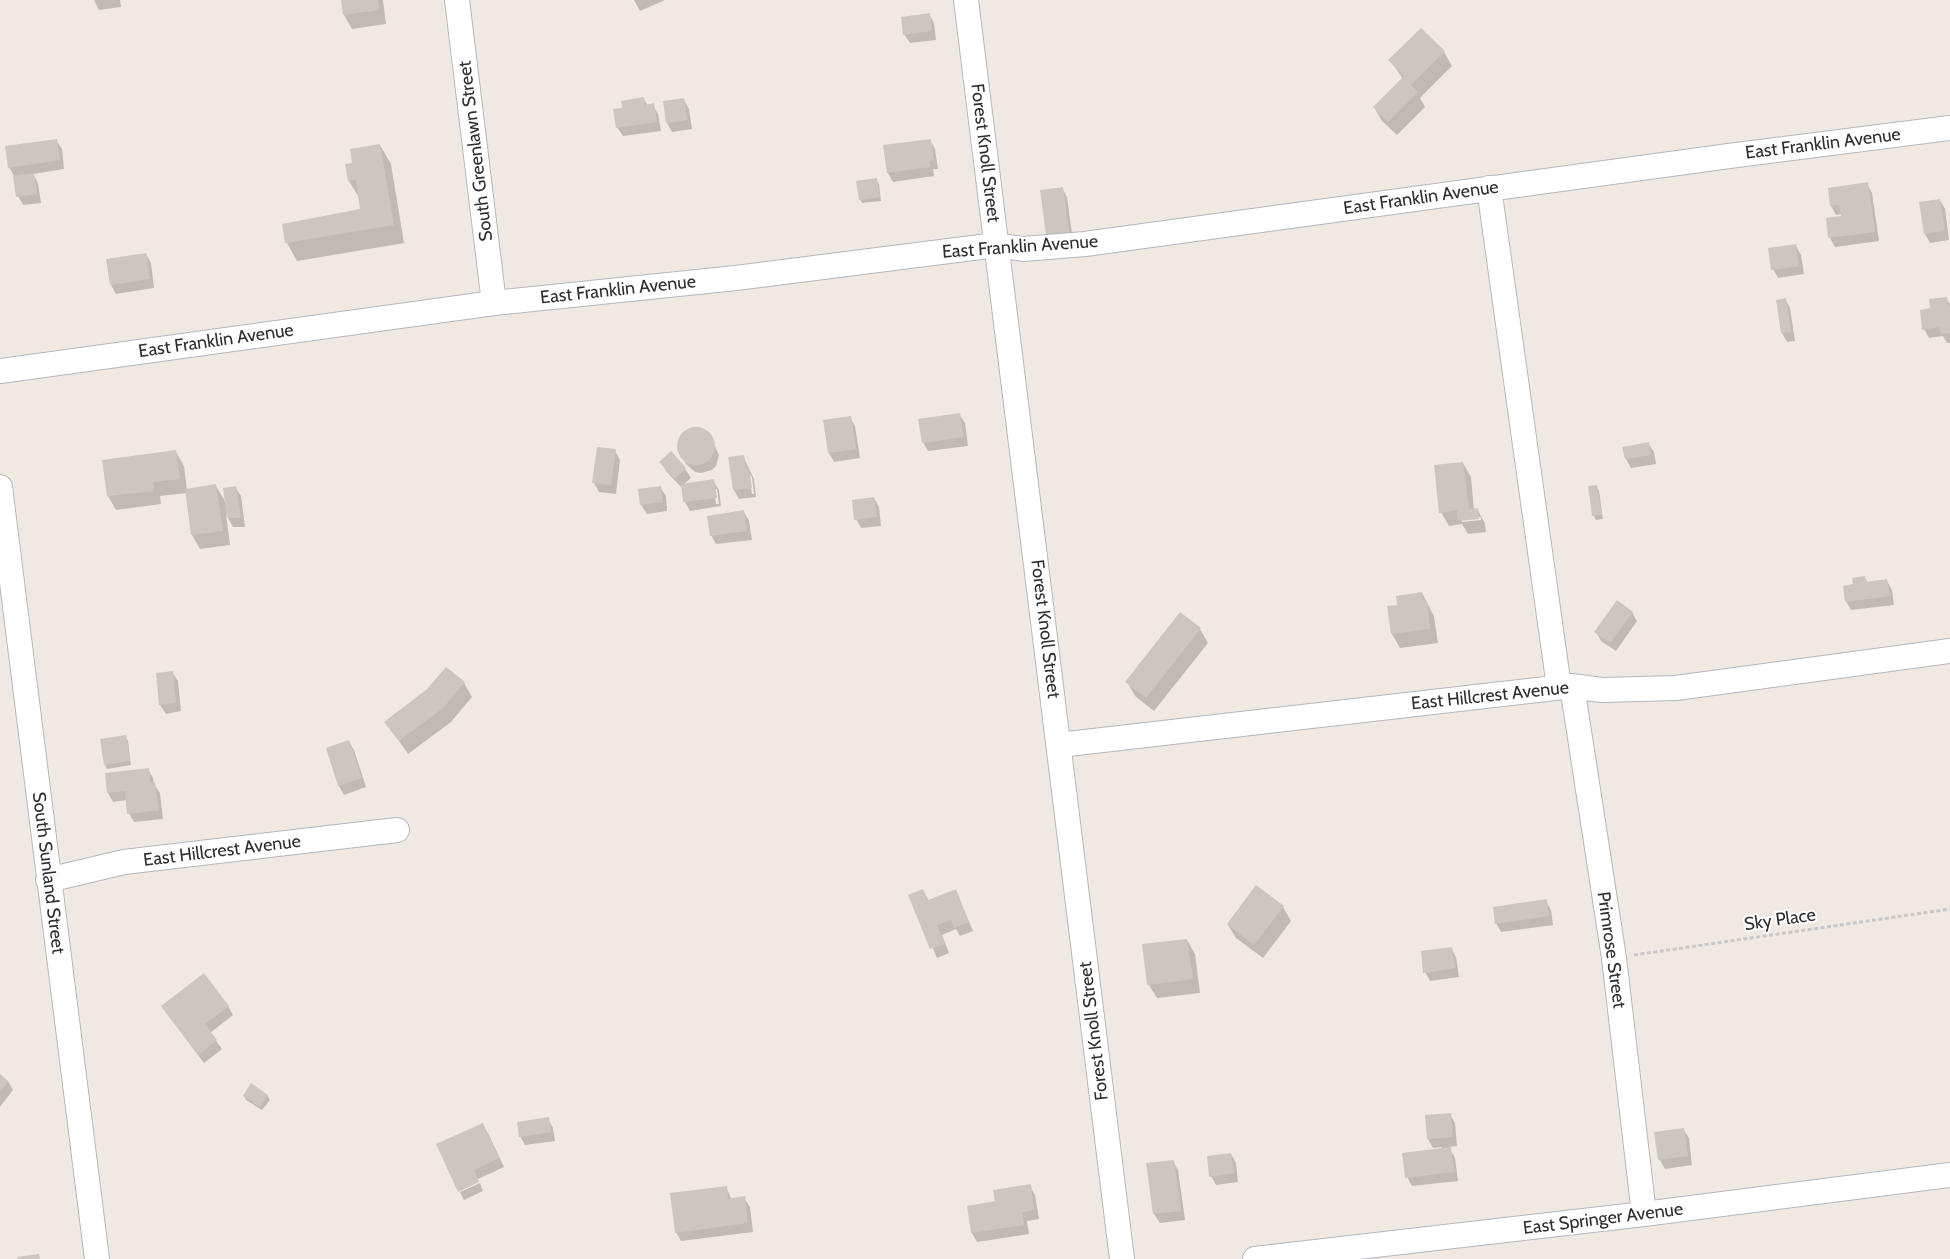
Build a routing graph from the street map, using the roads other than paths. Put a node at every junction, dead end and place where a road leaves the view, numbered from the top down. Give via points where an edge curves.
1 (457, 0) edge
2 (966, 0) edge
3 (1950, 128) edge
4 (1489, 188) junction
5 (996, 245) junction
6 (494, 303) junction
7 (0, 371) edge
8 (0, 487) edge
9 (1950, 652) edge
10 (1566, 687) junction
11 (1059, 745) junction
12 (398, 830) dead end
13 (48, 880) junction
14 (1950, 1175) edge
15 (1644, 1214) junction
16 (97, 1259) edge
17 (1122, 1259) edge
18 (1255, 1259) edge

1 - 6 street, South Greenlawn Street
2 - 5 street, Forest Knoll Street
3 - 4 street, East Franklin Avenue
4 - 5 street, East Franklin Avenue via 1085,244 1023,249
4 - 10 street, Primrose Street
5 - 6 street, East Franklin Avenue via 736,278
5 - 11 street, Forest Knoll Street
6 - 7 street, East Franklin Avenue
8 - 13 street, South Sunland Street
9 - 10 street, East Hillcrest Avenue via 1676,688 1602,690
10 - 11 street, East Hillcrest Avenue
10 - 15 street, Primrose Street via 1614,958
11 - 17 street, Forest Knoll Street
12 - 13 street, East Hillcrest Avenue via 124,862
13 - 16 street, South Sunland Street
14 - 15 street, East Springer Avenue
15 - 18 street, East Springer Avenue

